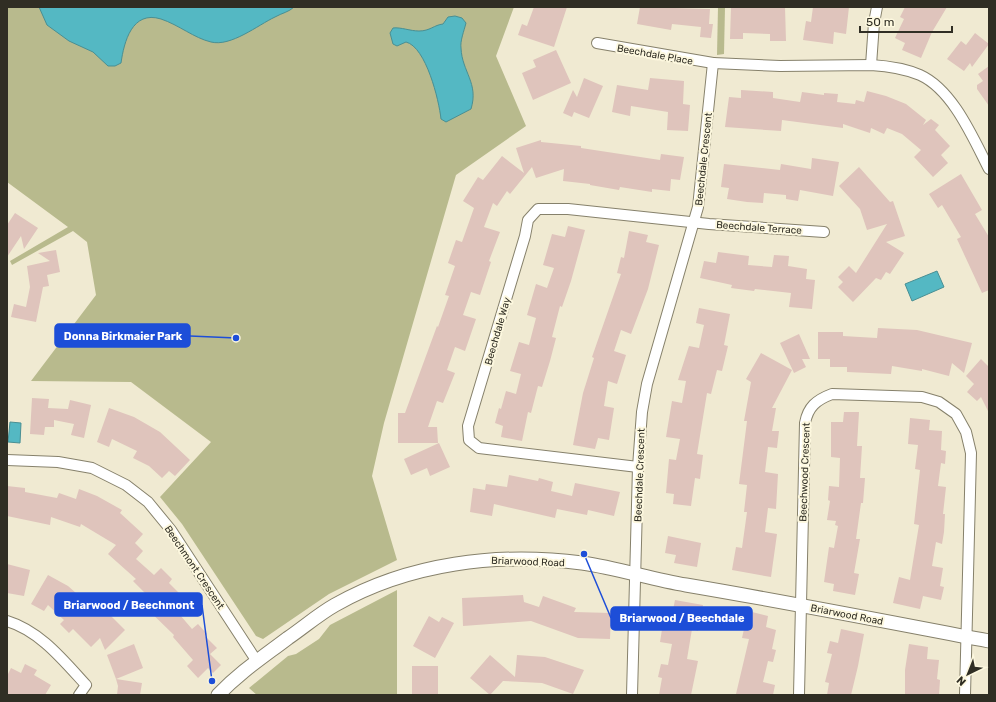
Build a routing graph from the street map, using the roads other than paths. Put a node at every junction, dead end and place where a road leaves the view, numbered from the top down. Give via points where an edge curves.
1 (877, 7) edge
2 (597, 43) dead end
3 (714, 63) junction
4 (872, 65) junction
5 (989, 169) edge
6 (694, 222) junction
7 (824, 232) dead end
8 (7, 460) edge
9 (638, 467) junction
10 (636, 575) junction
11 (802, 605) junction
12 (7, 621) edge
13 (967, 637) junction
14 (989, 641) edge
15 (256, 660) junction
16 (79, 695) edge
17 (218, 695) edge
18 (632, 695) edge
19 (799, 695) edge
20 (965, 695) edge

1 - 4 street
2 - 3 street, Beechdale Place
3 - 4 street via 780,66
3 - 6 street, Beechdale Crescent via 698,208
4 - 5 street via 920,75 934,84 953,103
6 - 7 street, Beechdale Terrace
6 - 9 street, Beechdale Crescent via 647,384
6 - 9 street, Beechdale Way via 568,209 538,209 528,220 468,426 469,440 479,448
8 - 15 street, Beechmont Crescent via 58,462 92,468 126,485 148,502 172,530
9 - 10 street, Beechdale Crescent
10 - 11 street, Briarwood Road
10 - 15 street, Briarwood Road via 582,563 527,559 482,560 445,566 381,584 335,605
10 - 18 street, Beechdale Crescent
11 - 13 street, Briarwood Road
11 - 13 street, Beechwood Crescent via 807,414 813,404 832,394 922,397 939,402 956,414 966,432 971,453
11 - 19 street, Beechwood Crescent
12 - 16 street via 40,638 55,652 86,685
13 - 14 street, Briarwood Road
13 - 20 street, Beechwood Crescent
15 - 17 street, Briarwood Road

